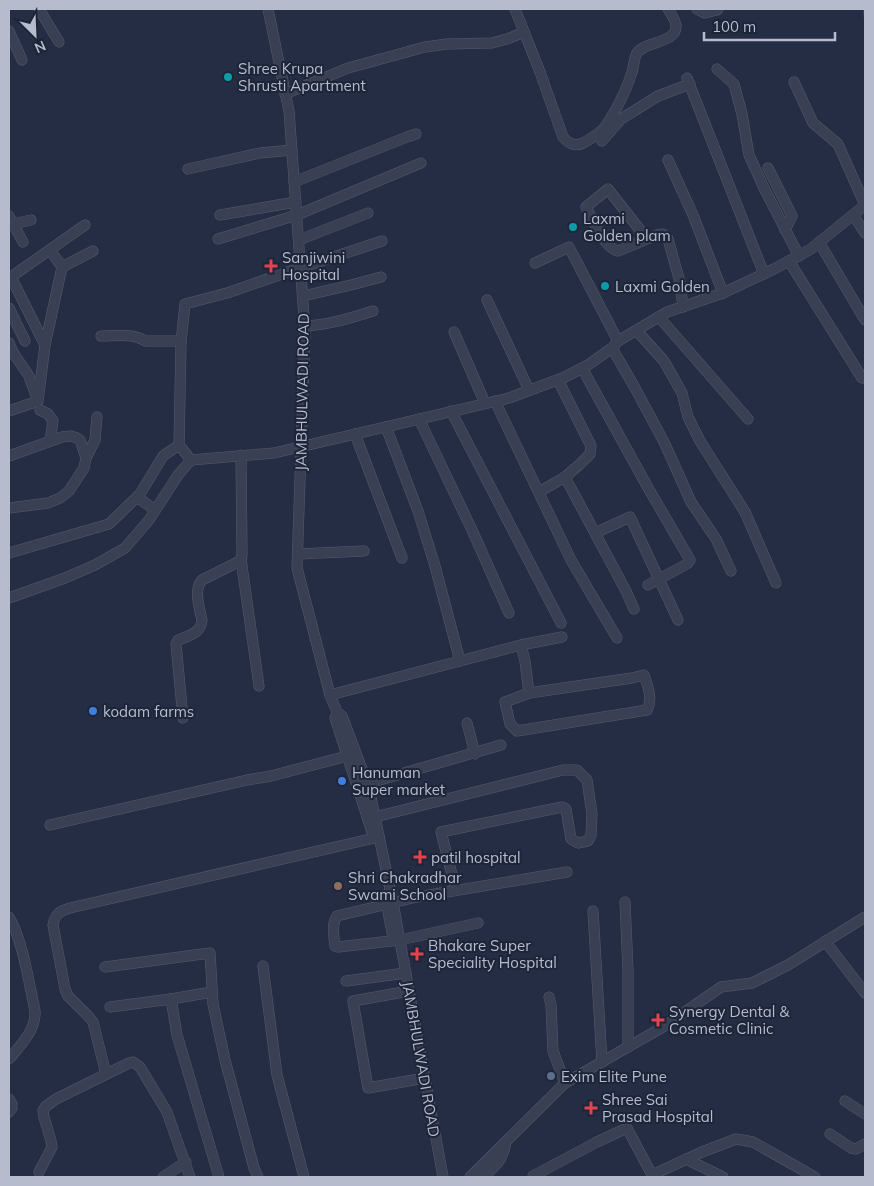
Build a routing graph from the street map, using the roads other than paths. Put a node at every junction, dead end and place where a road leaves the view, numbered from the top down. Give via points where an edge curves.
1 (38, 9) edge
2 (268, 9) edge
3 (514, 9) edge
4 (668, 9) edge
5 (697, 9) edge
6 (718, 9) edge
7 (9, 31) edge
8 (524, 32) junction
9 (59, 42) dead end
10 (22, 60) dead end
11 (717, 69) dead end
12 (794, 82) dead end
13 (285, 94) junction
14 (416, 134) dead end
15 (602, 141) dead end
16 (292, 150) junction
17 (668, 160) dead end
18 (421, 163) dead end
19 (768, 168) dead end
20 (188, 169) dead end
21 (294, 182) junction
22 (296, 202) junction
23 (865, 205) edge
24 (368, 213) dead end
25 (220, 215) dead end
26 (296, 215) junction
27 (853, 215) junction
28 (31, 220) dead end
29 (10, 222) edge
30 (84, 225) dead end
31 (786, 230) junction
32 (865, 233) edge
33 (218, 239) dead end
34 (647, 239) junction
35 (299, 240) junction
36 (382, 241) dead end
37 (23, 242) dead end
38 (820, 242) junction
39 (50, 250) junction
40 (93, 251) dead end
41 (799, 256) junction
42 (789, 261) junction
43 (535, 263) dead end
44 (62, 267) junction
45 (301, 268) junction
46 (764, 274) junction
47 (381, 276) dead end
48 (723, 293) junction
49 (303, 296) junction
50 (487, 300) dead end
51 (683, 307) junction
52 (9, 308) edge
53 (373, 311) dead end
54 (659, 317) junction
55 (865, 320) edge
56 (305, 326) junction
57 (637, 330) junction
58 (454, 332) dead end
59 (102, 336) dead end
60 (25, 341) dead end
61 (181, 341) junction
62 (9, 343) edge
63 (45, 345) junction
64 (615, 345) junction
65 (582, 368) junction
66 (862, 378) dead end
67 (558, 380) junction
68 (529, 390) junction
69 (490, 402) junction
70 (39, 406) junction
71 (9, 411) edge
72 (451, 411) junction
73 (96, 417) dead end
74 (419, 419) junction
75 (748, 419) dead end
76 (386, 427) junction
77 (355, 434) junction
78 (50, 441) junction
79 (179, 445) junction
80 (301, 446) junction
81 (241, 455) junction
82 (9, 456) edge
83 (86, 458) junction
84 (191, 460) junction
85 (564, 477) junction
86 (539, 492) junction
87 (137, 497) junction
88 (9, 508) edge
89 (156, 510) junction
90 (595, 533) junction
91 (364, 550) dead end
92 (9, 553) edge
93 (298, 554) junction
94 (402, 558) dead end
95 (241, 559) junction
96 (731, 571) dead end
97 (660, 579) junction
98 (776, 583) dead end
99 (648, 585) dead end
100 (9, 598) edge
101 (634, 609) dead end
102 (509, 613) dead end
103 (678, 620) dead end
104 (560, 623) dead end
105 (562, 637) dead end
106 (617, 638) dead end
107 (521, 645) junction
108 (460, 660) junction
109 (259, 686) dead end
110 (529, 693) junction
111 (330, 694) junction
112 (183, 718) dead end
113 (467, 722) dead end
114 (501, 745) dead end
115 (475, 754) junction
116 (352, 755) junction
117 (366, 784) junction
118 (375, 817) junction
119 (50, 825) dead end
120 (377, 838) junction
121 (567, 872) dead end
122 (456, 890) junction
123 (625, 902) dead end
124 (390, 904) junction
125 (593, 911) dead end
126 (9, 917) edge
127 (865, 917) edge
128 (478, 923) dead end
129 (396, 940) junction
130 (825, 941) junction
131 (106, 966) dead end
132 (263, 966) dead end
133 (402, 974) junction
134 (346, 981) dead end
135 (212, 992) junction
136 (406, 992) junction
137 (865, 993) edge
138 (549, 996) dead end
139 (171, 999) junction
140 (110, 1007) dead end
141 (628, 1047) junction
142 (9, 1059) edge
143 (602, 1062) junction
144 (106, 1074) junction
145 (422, 1078) junction
146 (565, 1082) junction
147 (9, 1099) edge
148 (845, 1101) dead end
149 (9, 1112) edge
150 (865, 1114) edge
151 (830, 1134) dead end
152 (506, 1142) junction
153 (865, 1144) edge
154 (686, 1159) junction
155 (186, 1162) junction
156 (39, 1172) dead end
157 (533, 1176) dead end
158 (652, 1176) edge
159 (163, 1177) edge
160 (190, 1177) edge
161 (219, 1177) edge
162 (258, 1177) edge
163 (304, 1177) edge
164 (435, 1177) edge
165 (443, 1177) edge
166 (470, 1177) edge
167 (483, 1177) edge
168 (723, 1177) edge
169 (815, 1177) edge

1 - 9 street
2 - 13 street, JAMBHULWADI ROAD
3 - 8 street
4 - 8 street via 676,26 675,32 640,49 622,96 604,128 580,144 567,142 563,137
5 - 6 street via 706,13
7 - 10 street
8 - 13 street via 492,43 425,47 348,68
11 - 31 street via 734,84 749,155
12 - 23 street via 812,123 838,144
13 - 16 street, JAMBHULWADI ROAD
14 - 21 street
15 - 46 street via 621,119 688,81
16 - 20 street via 260,153
16 - 21 street, JAMBHULWADI ROAD
17 - 48 street
18 - 26 street
19 - 31 street via 792,216
21 - 22 street, JAMBHULWADI ROAD
22 - 25 street
22 - 26 street, JAMBHULWADI ROAD
23 - 27 street
24 - 35 street
26 - 33 street
26 - 35 street, JAMBHULWADI ROAD
27 - 32 street
27 - 38 street
28 - 29 street
29 - 37 street
30 - 39 street
31 - 41 street
34 - 34 street via 614,251 586,207 608,189
34 - 51 street via 663,234 668,239
35 - 45 street, JAMBHULWADI ROAD
36 - 45 street
38 - 41 street
38 - 55 street
39 - 44 street
39 - 63 street via 11,277
40 - 44 street
41 - 42 street
42 - 46 street
42 - 66 street
43 - 64 street via 570,247
44 - 63 street
45 - 49 street, JAMBHULWADI ROAD
45 - 61 street via 227,294 185,304
46 - 48 street
47 - 49 street
48 - 51 street
49 - 56 street, JAMBHULWADI ROAD
50 - 68 street
51 - 54 street
52 - 60 street
53 - 56 street via 317,326
54 - 57 street
54 - 75 street
56 - 80 street, JAMBHULWADI ROAD
57 - 64 street
57 - 98 street via 664,361 682,393 688,417 745,512
58 - 69 street
59 - 61 street
61 - 79 street
62 - 70 street via 29,376
63 - 70 street
64 - 65 street
64 - 96 street via 691,502 716,540
65 - 67 street
65 - 97 street via 690,560
67 - 68 street
67 - 85 street via 591,446 590,454
68 - 69 street
69 - 72 street
69 - 86 street
70 - 71 street
70 - 78 street via 53,421
72 - 74 street
72 - 104 street
73 - 83 street via 94,440
74 - 76 street
74 - 102 street
76 - 77 street
76 - 108 street via 418,511
77 - 80 street
77 - 94 street
78 - 82 street
78 - 83 street via 71,436 77,438
79 - 84 street
79 - 87 street via 163,456
80 - 81 street via 274,453
80 - 93 street, JAMBHULWADI ROAD
81 - 84 street
81 - 95 street
83 - 88 street via 84,468 69,491 60,498 48,503
84 - 89 street
85 - 86 street
85 - 90 street
86 - 106 street via 572,560
87 - 89 street
87 - 92 street via 109,524
89 - 100 street via 125,548 72,575
90 - 97 street via 630,517
90 - 101 street
91 - 93 street
93 - 111 street, JAMBHULWADI ROAD via 297,568
95 - 109 street
95 - 112 street via 200,582 197,591 201,626 176,644
97 - 99 street
97 - 103 street
105 - 107 street
107 - 108 street
107 - 110 street
108 - 111 street
110 - 110 street via 644,675 651,704 647,710 517,731 510,724 505,702
111 - 116 street, JAMBHULWADI ROAD via 342,716
113 - 115 street
114 - 115 street
115 - 117 street
116 - 117 street, JAMBHULWADI ROAD
116 - 119 street
116 - 120 street, JAMBHULWADI ROAD
117 - 118 street, JAMBHULWADI ROAD
118 - 120 street, JAMBHULWADI ROAD
118 - 122 street via 563,770 577,770 587,780 592,814 588,841 578,843 570,839 568,814 562,807 442,832
120 - 124 street, JAMBHULWADI ROAD
120 - 144 street via 70,908 57,914 54,924 65,989 93,1022
121 - 122 street
122 - 124 street
123 - 141 street
124 - 129 street, JAMBHULWADI ROAD
124 - 129 street via 337,916 333,929 335,946
125 - 143 street
126 - 142 street via 20,944 36,1018 24,1042
127 - 130 street
128 - 129 street
129 - 133 street, JAMBHULWADI ROAD
130 - 137 street
130 - 141 street via 752,983 721,987
131 - 135 street via 210,954
132 - 163 street via 277,1075
133 - 134 street
133 - 136 street, JAMBHULWADI ROAD
135 - 139 street
135 - 162 street via 225,1060
136 - 145 street, JAMBHULWADI ROAD
136 - 145 street via 353,1001 368,1088
138 - 146 street via 553,1051
139 - 140 street
139 - 161 street via 177,1035
141 - 143 street
143 - 146 street
144 - 155 street via 128,1062 140,1067 167,1112
144 - 156 street via 45,1107 44,1117 52,1147
145 - 164 street, JAMBHULWADI ROAD
145 - 165 street, JAMBHULWADI ROAD
146 - 152 street
147 - 149 street via 12,1108
148 - 150 street
151 - 153 street via 851,1148
152 - 166 street
152 - 167 street via 499,1162
154 - 158 street
154 - 168 street
154 - 169 street via 736,1139 754,1142
155 - 159 street
155 - 160 street
157 - 158 street via 627,1128

